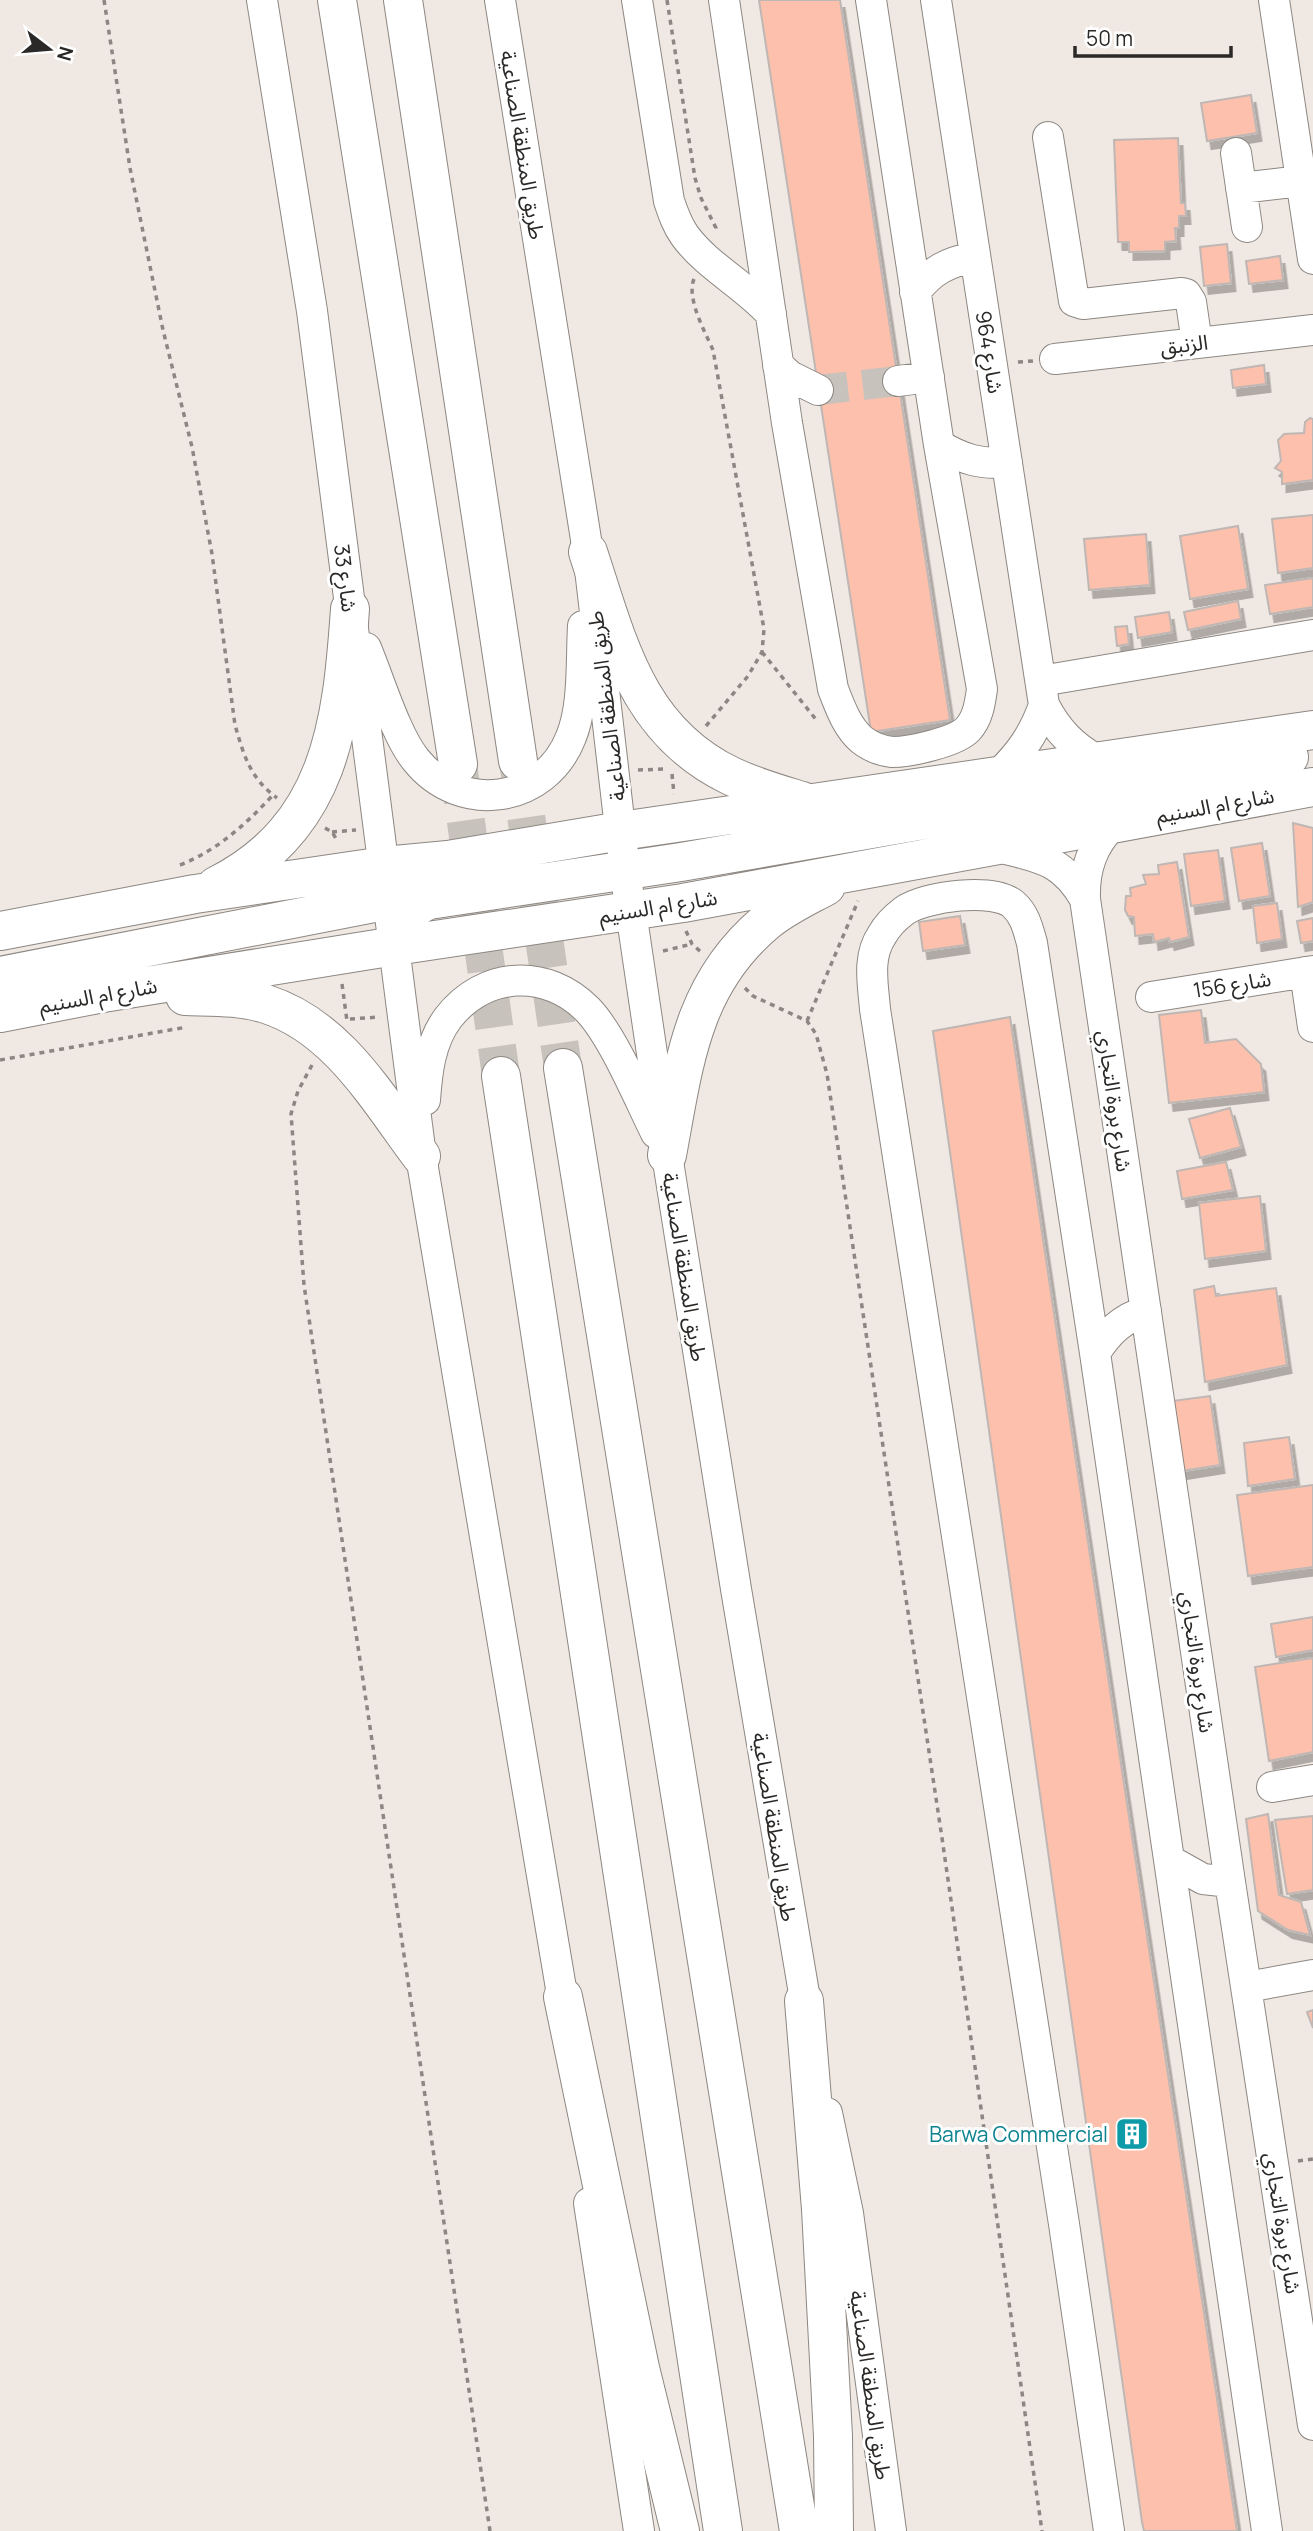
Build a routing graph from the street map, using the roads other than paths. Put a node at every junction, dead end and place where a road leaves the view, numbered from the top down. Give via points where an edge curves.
1 (262, 0) edge
2 (337, 0) edge
3 (403, 0) edge
4 (500, 0) edge
5 (637, 0) edge
6 (724, 0) edge
7 (871, 0) edge
8 (936, 0) edge
9 (1274, 0) edge
10 (1048, 137) dead end
11 (1236, 153) dead end
12 (1301, 181) junction
13 (1241, 188) junction
14 (1247, 227) dead end
15 (975, 257) junction
16 (1313, 259) edge
17 (915, 292) junction
18 (772, 314) junction
19 (1313, 330) edge
20 (1197, 343) junction
21 (1055, 359) dead end
22 (929, 377) junction
23 (898, 381) tunnel mouth
24 (939, 445) junction
25 (1007, 462) junction
26 (588, 552) junction
27 (350, 609) junction
28 (1313, 635) edge
29 (1042, 693) junction
30 (1313, 730) edge
31 (1313, 752) edge
32 (1097, 760) junction
33 (517, 761) tunnel mouth
34 (458, 764) tunnel mouth
35 (998, 775) junction
36 (1313, 787) edge
37 (813, 804) junction
38 (1113, 824) junction
39 (621, 831) junction
40 (998, 847) junction
41 (863, 869) junction
42 (625, 871) junction
43 (186, 880) junction
44 (386, 883) junction
45 (1085, 899) junction
46 (631, 911) junction
47 (89, 914) junction
48 (0, 931) edge
49 (0, 944) edge
50 (395, 946) junction
51 (1309, 971) edge
52 (0, 976) edge
53 (103, 993) junction
54 (1151, 997) dead end
55 (0, 1013) edge
56 (1313, 1027) edge
57 (563, 1068) tunnel mouth
58 (501, 1076) tunnel mouth
59 (667, 1155) junction
60 (421, 1156) junction
61 (1146, 1311) junction
62 (1096, 1353) junction
63 (1313, 1780) edge
64 (1272, 1787) dead end
65 (1169, 1860) junction
66 (1230, 1882) junction
67 (1313, 1975) edge
68 (1247, 1987) junction
69 (563, 1997) junction
70 (804, 2001) junction
71 (1313, 2425) edge
72 (639, 2531) edge
73 (680, 2531) edge
74 (723, 2531) edge
75 (799, 2531) edge
76 (834, 2531) edge
77 (891, 2531) edge
78 (1109, 2531) edge
79 (1267, 2531) edge

1 - 27 street, شارع 33 via 312,311
2 - 34 main road
3 - 33 main road
4 - 26 street, طريق المنطقة الصناعية
5 - 18 street via 669,201 685,236
6 - 18 street
7 - 17 street
8 - 15 street, شارع 964
9 - 12 street
10 - 20 street via 1074,301 1079,305 1186,294
11 - 13 street
12 - 13 street
12 - 16 street
13 - 14 street
15 - 17 street via 941,266
15 - 25 street, شارع 964
17 - 22 street
18 - 24 street via 833,689 852,729 863,740 890,752 958,737 969,728 980,703 982,689
19 - 20 street, الزنبق
20 - 21 street, الزنبق
22 - 23 street
22 - 24 street
24 - 25 street via 968,460
25 - 29 street, شارع 964
26 - 27 street via 578,703 571,739 549,771 505,794 458,792 435,779 415,759
26 - 37 main road via 631,674 679,759
26 - 39 street, طريق المنطقة الصناعية
27 - 43 main road via 338,721 317,786 287,805 247,869 214,887
27 - 44 street, شارع 33
28 - 29 street
29 - 32 street, شارع 964 via 1065,738
29 - 35 street via 1037,726 1026,746
30 - 32 main road
31 - 42 main road
32 - 35 main road
35 - 37 main road
36 - 38 main road, شارع ام السنيم
37 - 39 main road
38 - 40 main road, شارع ام السنيم
38 - 45 street, شارع بروة التجاري via 1087,866
39 - 42 street, طريق المنطقة الصناعية
39 - 44 main road via 449,860
40 - 41 main road, شارع ام السنيم
40 - 45 street, شارع بروة التجاري via 1062,868
41 - 46 main road, شارع ام السنيم
41 - 59 main road via 768,920 721,970 693,1028
42 - 46 street, طريق المنطقة الصناعية
42 - 50 main road via 429,900 406,915
43 - 44 main road via 343,872
43 - 47 main road
44 - 50 street, شارع 33
44 - 52 main road
45 - 61 street, شارع بروة التجاري
46 - 50 main road, شارع ام السنيم
46 - 59 street, طريق المنطقة الصناعية
47 - 48 main road
47 - 49 main road
50 - 53 main road, شارع ام السنيم
50 - 60 street, شارع 33
51 - 54 street, شارع 156
51 - 56 street
53 - 55 main road, شارع ام السنيم
53 - 60 main road via 228,997 292,1014 318,1030 317,1050 348,1059
57 - 75 main road
58 - 74 main road
59 - 60 street via 591,1013 568,992 527,980 485,988 447,1019 429,1063
59 - 70 street, طريق المنطقة الصناعية
60 - 69 street
61 - 62 street via 1117,1325
61 - 66 street, شارع بروة التجاري
62 - 65 street
62 - 78 street via 1032,943 1024,917 1013,903 981,894 923,902 905,910 881,936 871,969 875,1009
63 - 64 street
65 - 66 street via 1203,1879
65 - 79 street
66 - 68 street, شارع بروة التجاري
67 - 68 street
68 - 71 street, شارع بروة التجاري
69 - 72 street via 594,2240
69 - 73 main road via 640,2368
70 - 76 main road via 821,2208
70 - 77 street, طريق المنطقة الصناعية via 848,2213

